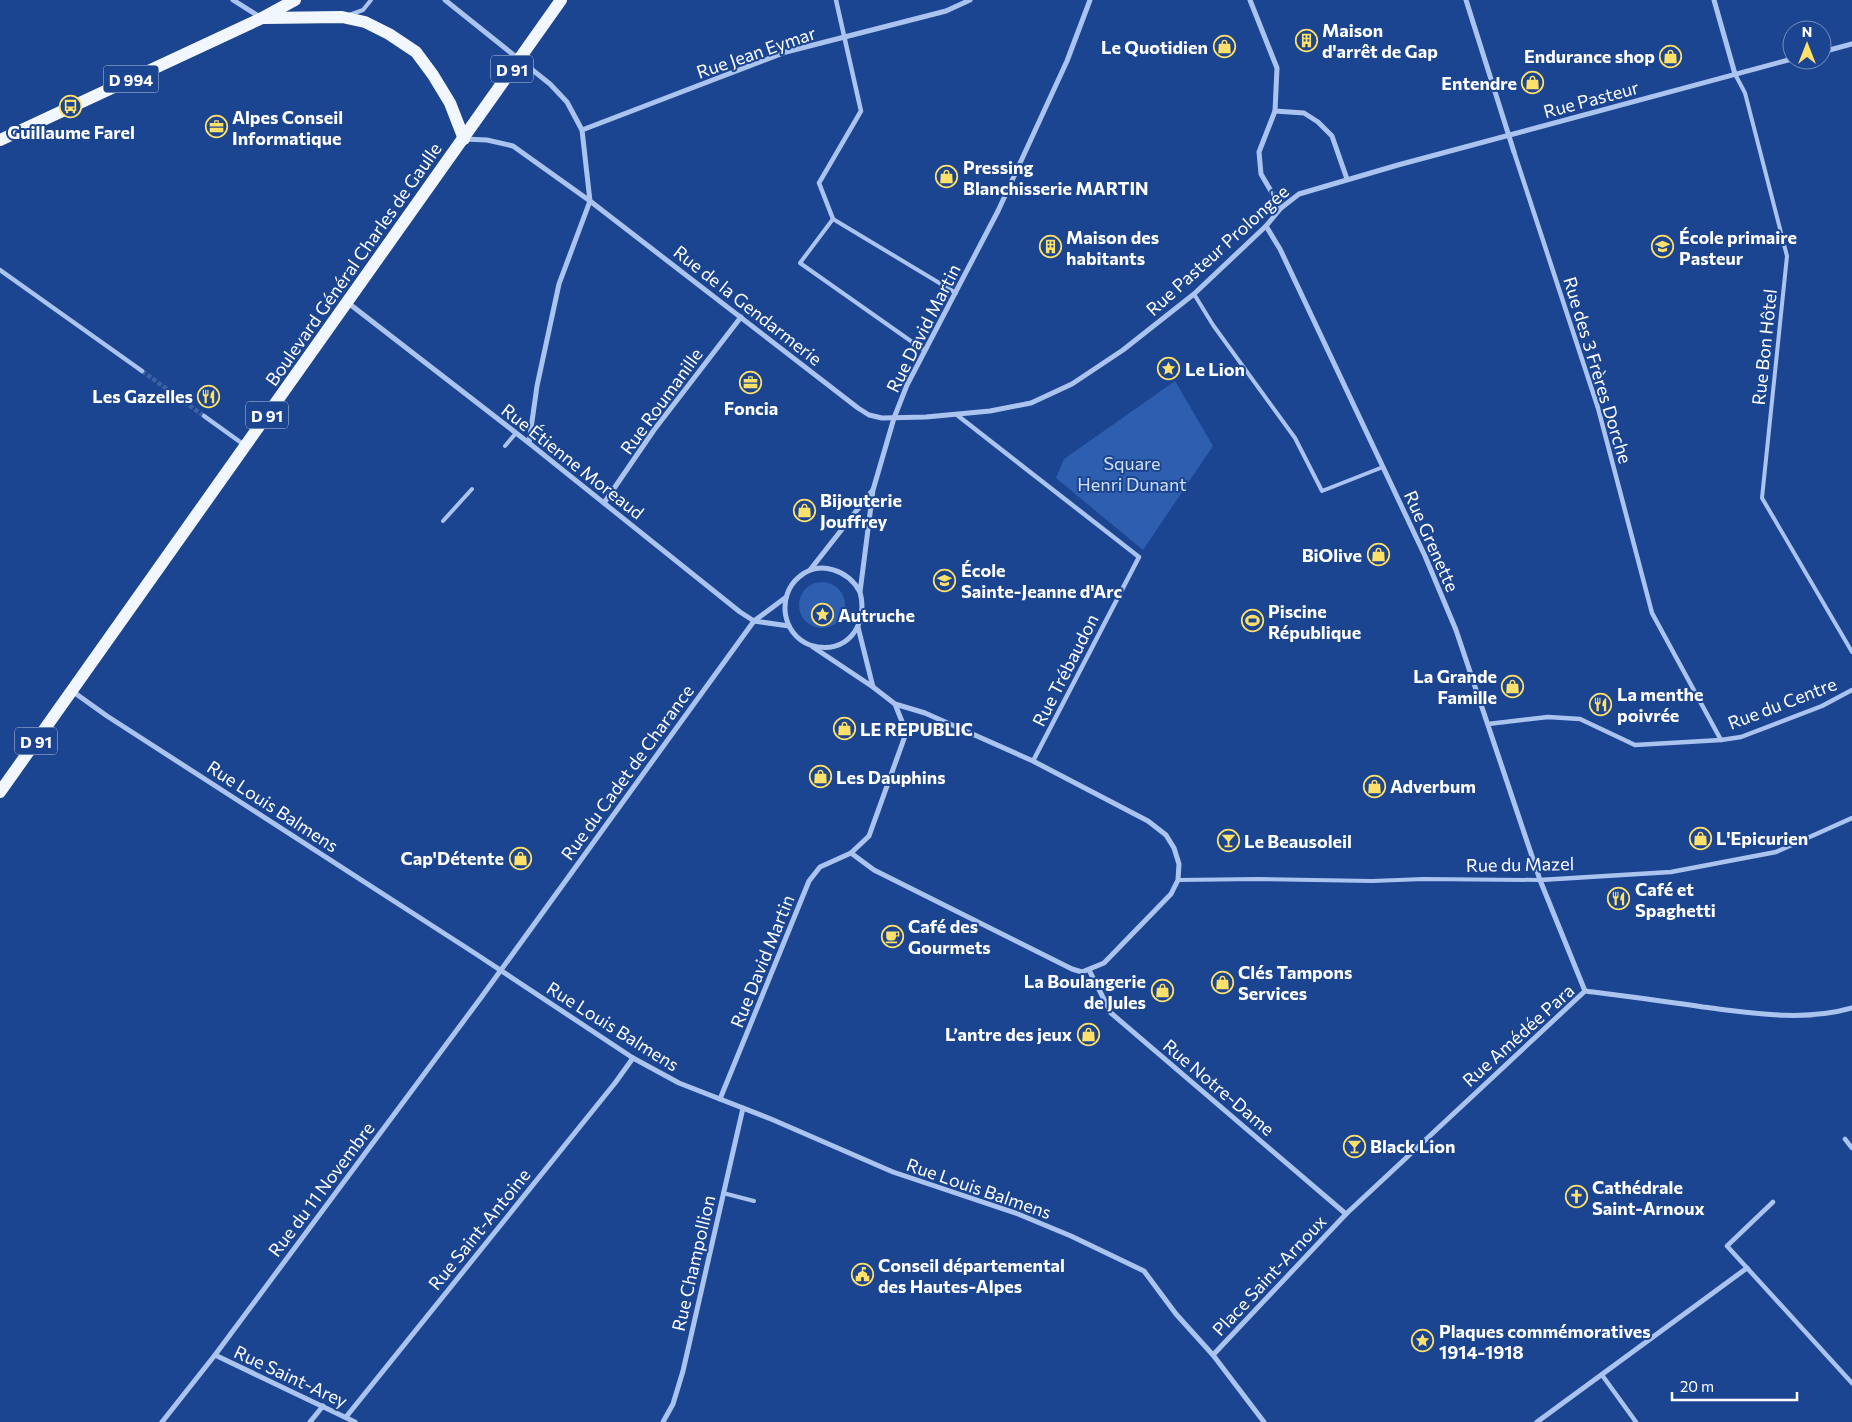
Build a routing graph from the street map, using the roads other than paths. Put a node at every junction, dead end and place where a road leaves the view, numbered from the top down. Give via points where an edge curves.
1 (233, 0) edge
2 (295, 0) edge
3 (372, 0) edge
4 (445, 0) edge
5 (562, 0) edge
6 (836, 0) edge
7 (970, 0) edge
8 (1090, 0) edge
9 (1250, 0) edge
10 (1466, 0) edge
11 (1714, 0) edge
12 (342, 17) junction
13 (262, 18) junction
14 (845, 37) junction
15 (1852, 44) edge
16 (1832, 49) edge
17 (520, 59) junction
18 (1782, 62) edge
19 (1735, 74) junction
20 (1275, 111) junction
21 (582, 130) junction
22 (1508, 136) junction
23 (464, 139) junction
24 (0, 140) edge
25 (1514, 152) joint
26 (1398, 166) joint
27 (1347, 179) junction
28 (590, 201) junction
29 (1282, 208) junction
30 (833, 219) junction
31 (1266, 226) junction
32 (0, 270) edge
33 (956, 293) junction
34 (1194, 294) junction
35 (347, 302) junction
36 (741, 317) junction
37 (925, 351) junction
38 (142, 371) tunnel mouth
39 (956, 415) junction
40 (204, 416) tunnel mouth
41 (894, 418) junction
42 (516, 432) junction
43 (529, 443) junction
44 (245, 446) junction
45 (505, 446) dead end
46 (1383, 467) junction
47 (472, 489) dead end
48 (873, 490) junction
49 (604, 503) junction
50 (443, 521) dead end
51 (810, 571) junction
52 (860, 592) junction
53 (785, 598) junction
54 (754, 620) junction
55 (789, 626) junction
56 (858, 628) junction
57 (808, 644) junction
58 (1852, 652) edge
59 (873, 687) junction
60 (1852, 690) edge
61 (72, 691) junction
62 (894, 704) junction
63 (1488, 724) junction
64 (1721, 740) junction
65 (1034, 761) junction
66 (0, 792) edge
67 (1852, 818) edge
68 (851, 853) junction
69 (1178, 880) junction
70 (1540, 880) junction
71 (500, 970) junction
72 (1090, 970) junction
73 (1584, 991) junction
74 (1852, 1008) edge
75 (633, 1058) junction
76 (720, 1099) junction
77 (743, 1108) junction
78 (1845, 1140) dead end
79 (1852, 1148) edge
80 (723, 1193) junction
81 (754, 1200) dead end
82 (1773, 1202) dead end
83 (1346, 1214) junction
84 (1747, 1268) junction
85 (215, 1355) junction
86 (1212, 1355) junction
87 (1602, 1375) junction
88 (1852, 1383) edge
89 (323, 1406) junction
90 (346, 1417) junction
91 (162, 1422) edge
92 (310, 1422) edge
93 (355, 1422) edge
94 (663, 1422) edge
95 (1264, 1422) edge
96 (1537, 1422) edge
97 (1636, 1422) edge

1 - 13 street
2 - 13 main road, D 994
3 - 12 lane via 363,10
4 - 17 street
5 - 17 main road, Boulevard Général Charles de Gaulle / D 91
6 - 14 street
7 - 14 street, Rue Jean Eymar via 946,11
8 - 33 street, Rue David Martin via 1063,70
9 - 20 street via 1278,68
10 - 22 street, Rue des 3 Frères Dorche
11 - 19 street, Rue Bon Hôtel
12 - 13 main road
12 - 23 main road via 365,22 416,52 450,103
13 - 24 main road, D 994
14 - 21 street, Rue Jean Eymar via 786,52
14 - 30 street via 861,111 819,184
15 - 16 street
17 - 21 street via 567,102
17 - 23 main road, Boulevard Général Charles de Gaulle / D 91
18 - 19 street, Rue Pasteur
19 - 22 street, Rue Pasteur
19 - 58 lane, Rue Bon Hôtel via 1745,93 1787,256 1762,498
20 - 27 street via 1304,113 1318,122 1332,136
20 - 29 street via 1259,152 1261,174
21 - 28 street
22 - 25 street, Rue des 3 Frères Dorche
22 - 26 street, Rue Pasteur
23 - 28 street, Rue de la Gendarmerie via 513,146
23 - 35 main road, Boulevard Général Charles de Gaulle / D 91
25 - 64 street, Rue des 3 Frères Dorche via 1598,408 1652,613
26 - 27 street, Rue Pasteur Prolongée
27 - 29 street, Rue Pasteur Prolongée via 1299,194
28 - 36 street, Rue de la Gendarmerie
28 - 43 street via 559,284 537,386
29 - 31 street, Rue Pasteur Prolongée
30 - 33 lane
30 - 37 lane via 800,263
31 - 34 street, Rue Pasteur Prolongée
31 - 46 street, Rue Grenette via 1280,249
32 - 38 street
33 - 37 street, Rue David Martin
34 - 39 street, Rue Pasteur Prolongée via 1123,350 1072,384 1032,403
34 - 46 lane via 1295,438 1322,491
35 - 42 street, Rue Étienne Moreaud
35 - 44 main road, Boulevard Général Charles de Gaulle / D 91
36 - 41 street, Rue de la Gendarmerie via 858,408 869,415
36 - 49 street, Rue Roumanille via 654,430
37 - 41 street, Rue David Martin
39 - 41 street, Rue Pasteur Prolongée
39 - 65 street, Rue Trébaudon via 1139,557
40 - 44 street
41 - 48 street, Rue David Martin
42 - 43 street, Rue Étienne Moreaud
42 - 45 lane
43 - 49 street, Rue Étienne Moreaud
44 - 61 main road, Boulevard Général Charles de Gaulle / D 91
46 - 63 street, Rue Grenette via 1452,622
47 - 50 lane
48 - 51 street
48 - 52 street, Rue David Martin
49 - 54 street, Rue Étienne Moreaud
51 - 52 street via 829,568 839,571 855,583
51 - 53 street via 794,582
52 - 56 street, Rue David Martin via 863,610
53 - 54 street, Rue du Cadet de Charance
53 - 55 street
54 - 55 street, Rue Étienne Moreaud
54 - 71 street, Rue du Cadet de Charance
55 - 57 street
56 - 57 street via 842,643 819,647
56 - 59 street, Rue David Martin
57 - 59 street
59 - 62 street
60 - 64 street, Rue du Centre via 1822,706 1741,737
61 - 66 main road, Boulevard Général Charles de Gaulle / D 91
61 - 71 street, Rue Louis Balmens
62 - 65 street via 925,713
62 - 68 street, Rue David Martin via 905,730 902,745 869,836
63 - 64 street, Rue du Centre via 1548,717 1580,719 1635,745
63 - 70 street, Rue Grenette
65 - 69 street via 1148,821 1166,835 1179,864
67 - 70 street, Rue du Mazel via 1776,852 1671,872
68 - 72 street via 874,870 1072,969
68 - 76 street, Rue David Martin via 820,867 809,881
69 - 70 lane, Rue du Mazel
69 - 72 street via 1171,894 1110,958
70 - 73 street, Rue Grenette
71 - 75 street, Rue Louis Balmens
71 - 85 street, Rue du 11 Novembre
72 - 83 street, Rue Notre-Dame via 1111,1012
73 - 74 street, Rue Amédée Para via 1753,1013 1803,1016 1832,1014
73 - 83 street, Rue Amédée Para
75 - 76 street, Rue Louis Balmens via 679,1083
75 - 90 street, Rue Saint-Antoine
76 - 77 street, Rue Louis Balmens
77 - 80 street, Rue Champollion
77 - 86 street, Rue Louis Balmens via 893,1172 1018,1214 1144,1271
78 - 79 street
80 - 81 lane
80 - 94 street, Rue Champollion via 683,1371 673,1404
82 - 84 street via 1727,1246
83 - 86 street, Place Saint-Arnoux
84 - 87 street
84 - 88 street
85 - 89 street, Rue Saint-Arey
85 - 91 street, Rue du 11 Novembre
86 - 95 street, Rue Louis Balmens
87 - 96 street
87 - 97 street
89 - 90 street, Rue Saint-Arey
89 - 92 street
90 - 93 street, Rue Saint-Arey

